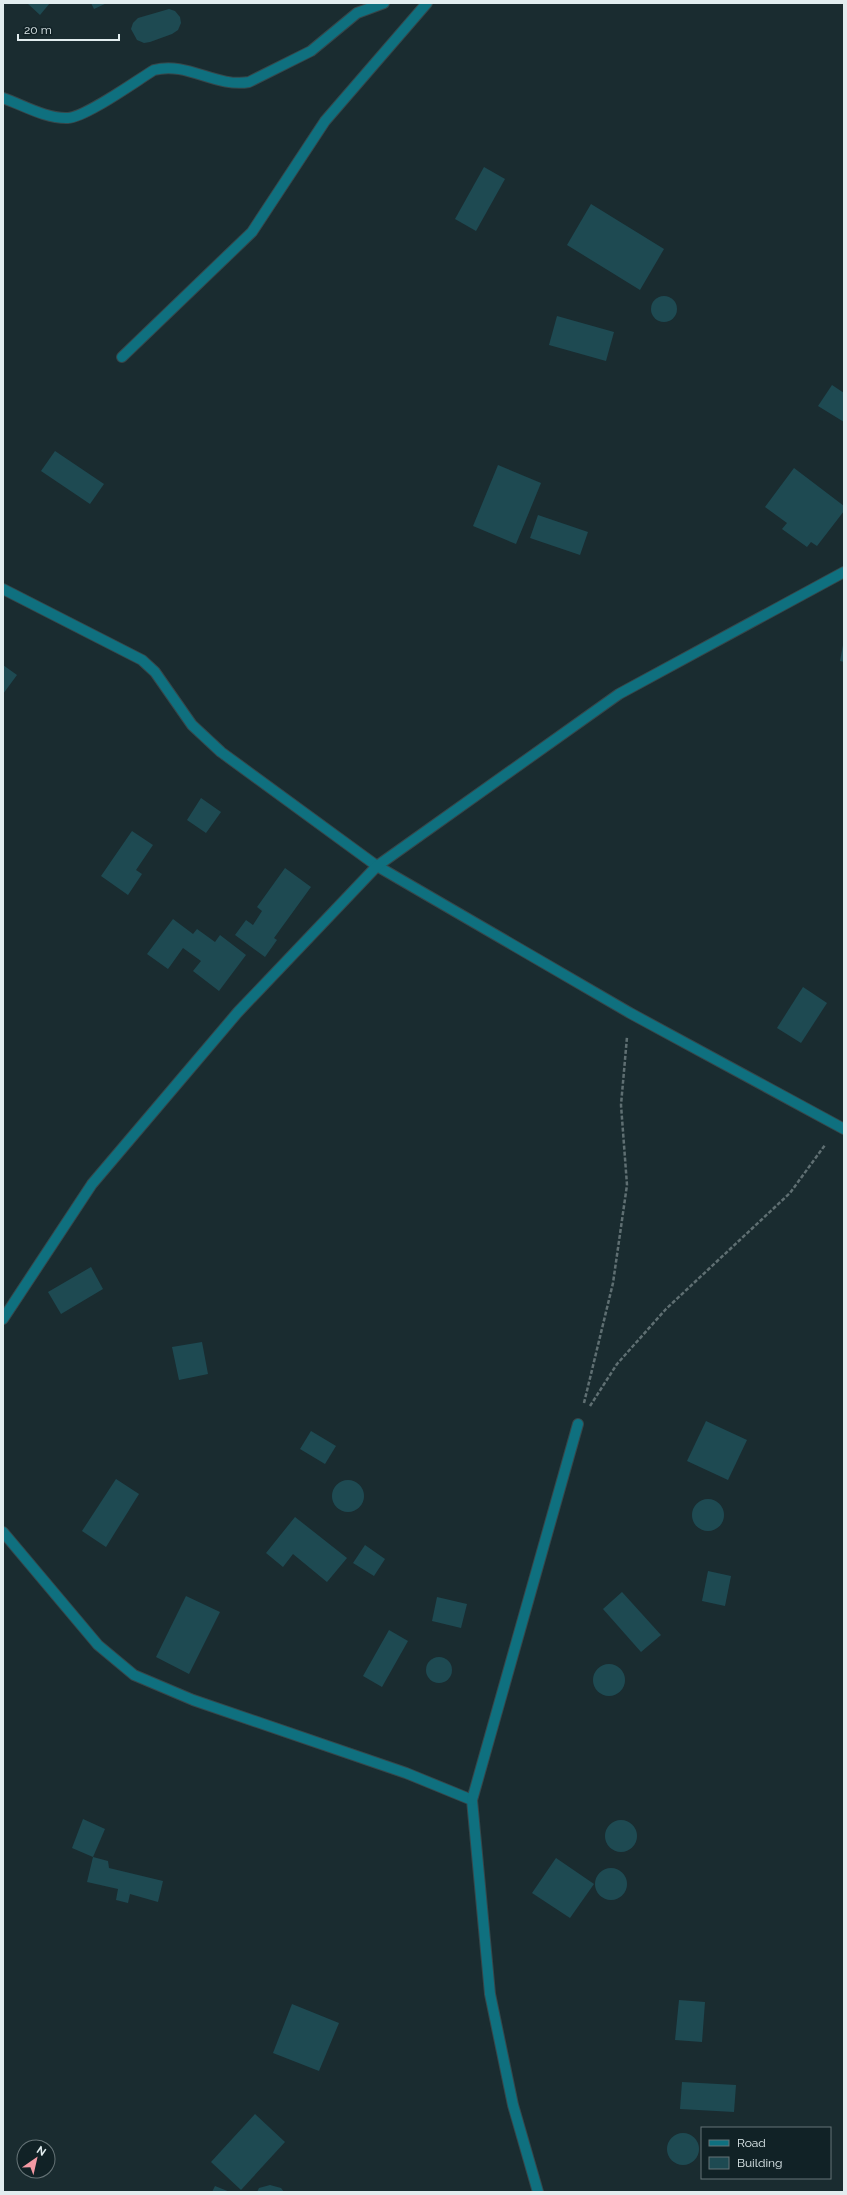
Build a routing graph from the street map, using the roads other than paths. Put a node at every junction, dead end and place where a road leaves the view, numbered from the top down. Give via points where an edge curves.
1 (384, 3) edge
2 (427, 3) edge
3 (3, 98) edge
4 (122, 357) dead end
5 (844, 572) edge
6 (3, 588) edge
7 (377, 866) junction
8 (841, 1128) edge
9 (3, 1319) edge
10 (578, 1424) road end
11 (3, 1532) edge
12 (472, 1800) junction
13 (538, 2192) edge

1 - 3 street via 357,13 311,51 249,82 239,84 174,67 165,67 154,70 85,112 69,118 53,116
2 - 4 street via 325,121 252,232
5 - 7 street via 619,694
6 - 7 street via 142,660 155,672 192,726 221,752
7 - 8 street via 630,1013
7 - 9 street via 238,1012 92,1184
10 - 12 street
11 - 12 street via 98,1646 134,1675 193,1700 406,1773
12 - 13 street via 490,1994 513,2105

